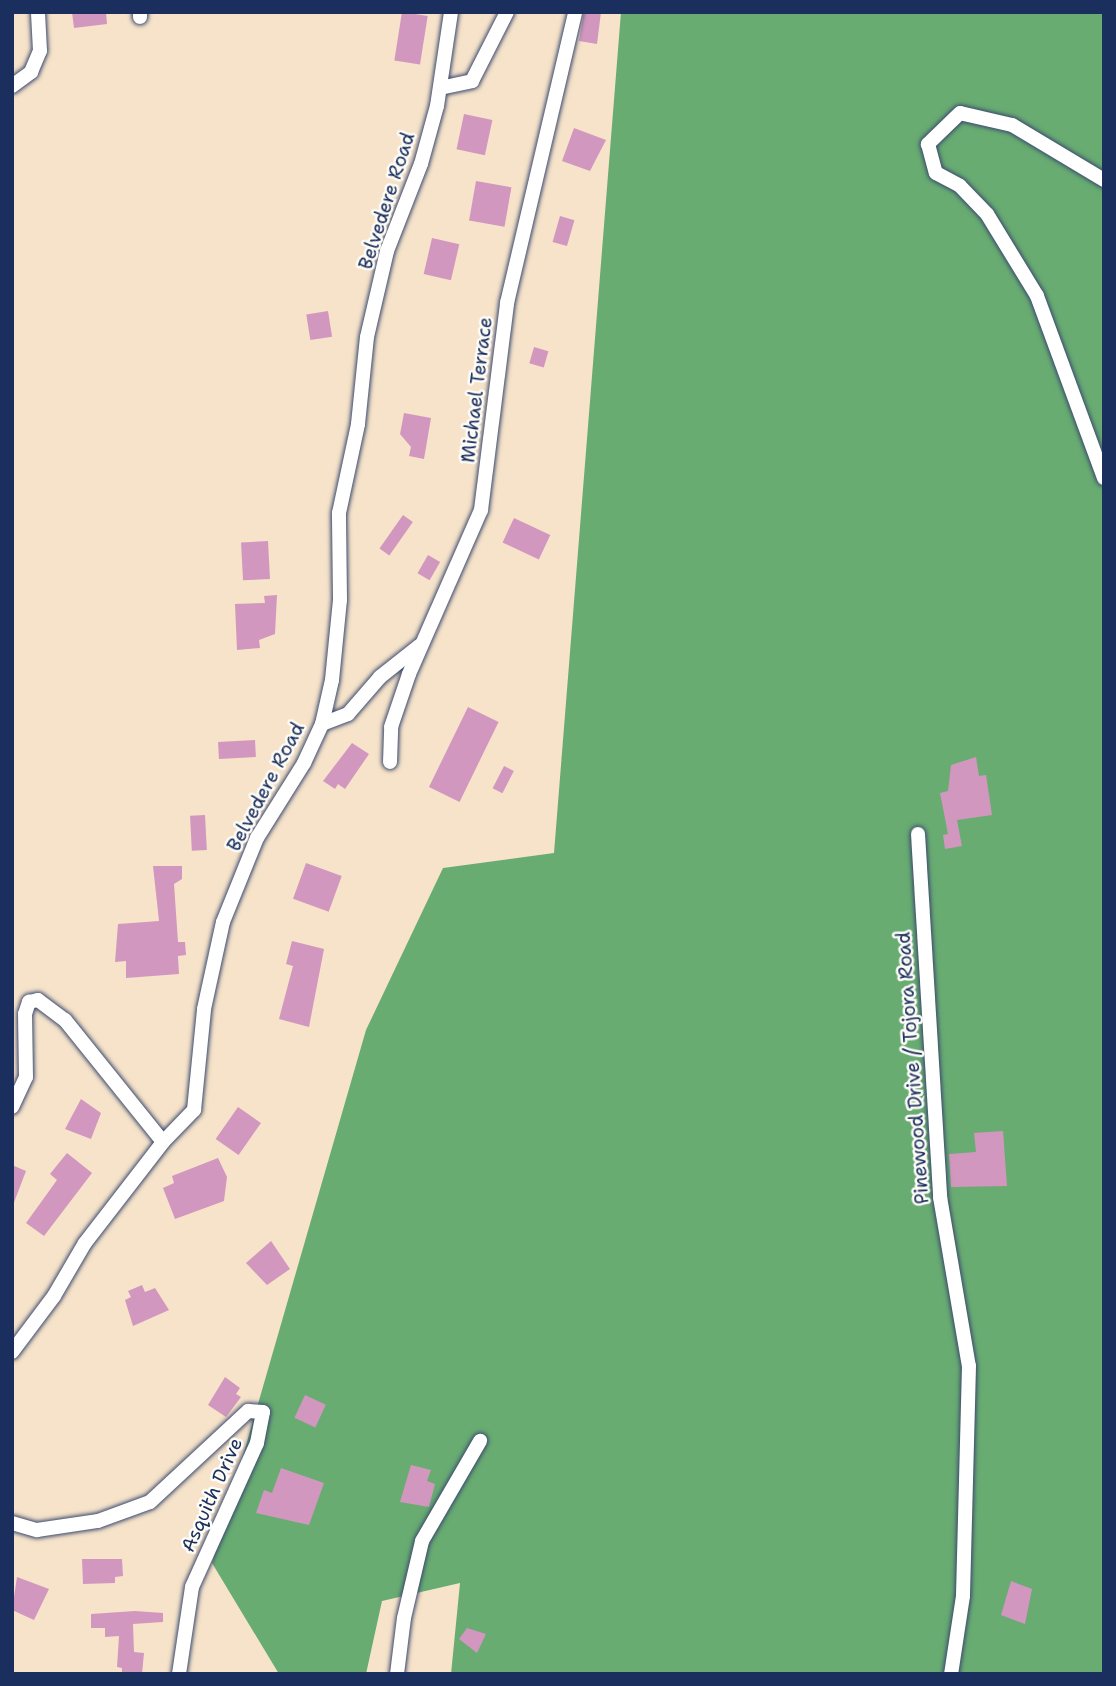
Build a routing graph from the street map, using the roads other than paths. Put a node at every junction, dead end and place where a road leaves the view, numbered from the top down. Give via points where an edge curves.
1 (38, 12) edge
2 (451, 12) edge
3 (507, 12) edge
4 (575, 12) edge
5 (12, 86) edge
6 (440, 88) junction
7 (1104, 180) edge
8 (1104, 478) edge
9 (427, 637) junction
10 (322, 724) junction
11 (390, 762) dead end
12 (918, 834) dead end
13 (12, 1107) edge
14 (163, 1142) junction
15 (12, 1352) edge
16 (480, 1441) dead end
17 (12, 1523) edge
18 (179, 1674) edge
19 (397, 1674) edge
20 (951, 1674) edge

1 - 5 street via 40,51 31,72
2 - 6 street, Belvedere Road
3 - 6 street via 472,80
4 - 9 street, Michael Terrace via 507,303 481,510
6 - 10 street, Belvedere Road via 421,163 387,251 367,337 358,424 339,513 340,600 332,680
7 - 8 street via 1012,125 960,113 928,144 936,173 960,186 987,214 1037,296
9 - 10 street via 380,677 348,713
9 - 11 street, Michael Terrace via 391,727
10 - 14 street, Belvedere Road via 304,763 257,838 223,922 204,1009 194,1110
12 - 20 street, Pinewood Drive / Tojora Road via 940,1197 969,1366 963,1596
13 - 14 street via 26,1077 25,1014 29,1002 38,999 65,1020
14 - 15 street via 85,1243 54,1296
16 - 19 street via 422,1541
17 - 18 street, Asquith Drive via 37,1531 98,1521 150,1502 248,1411 263,1412 257,1443 192,1587

